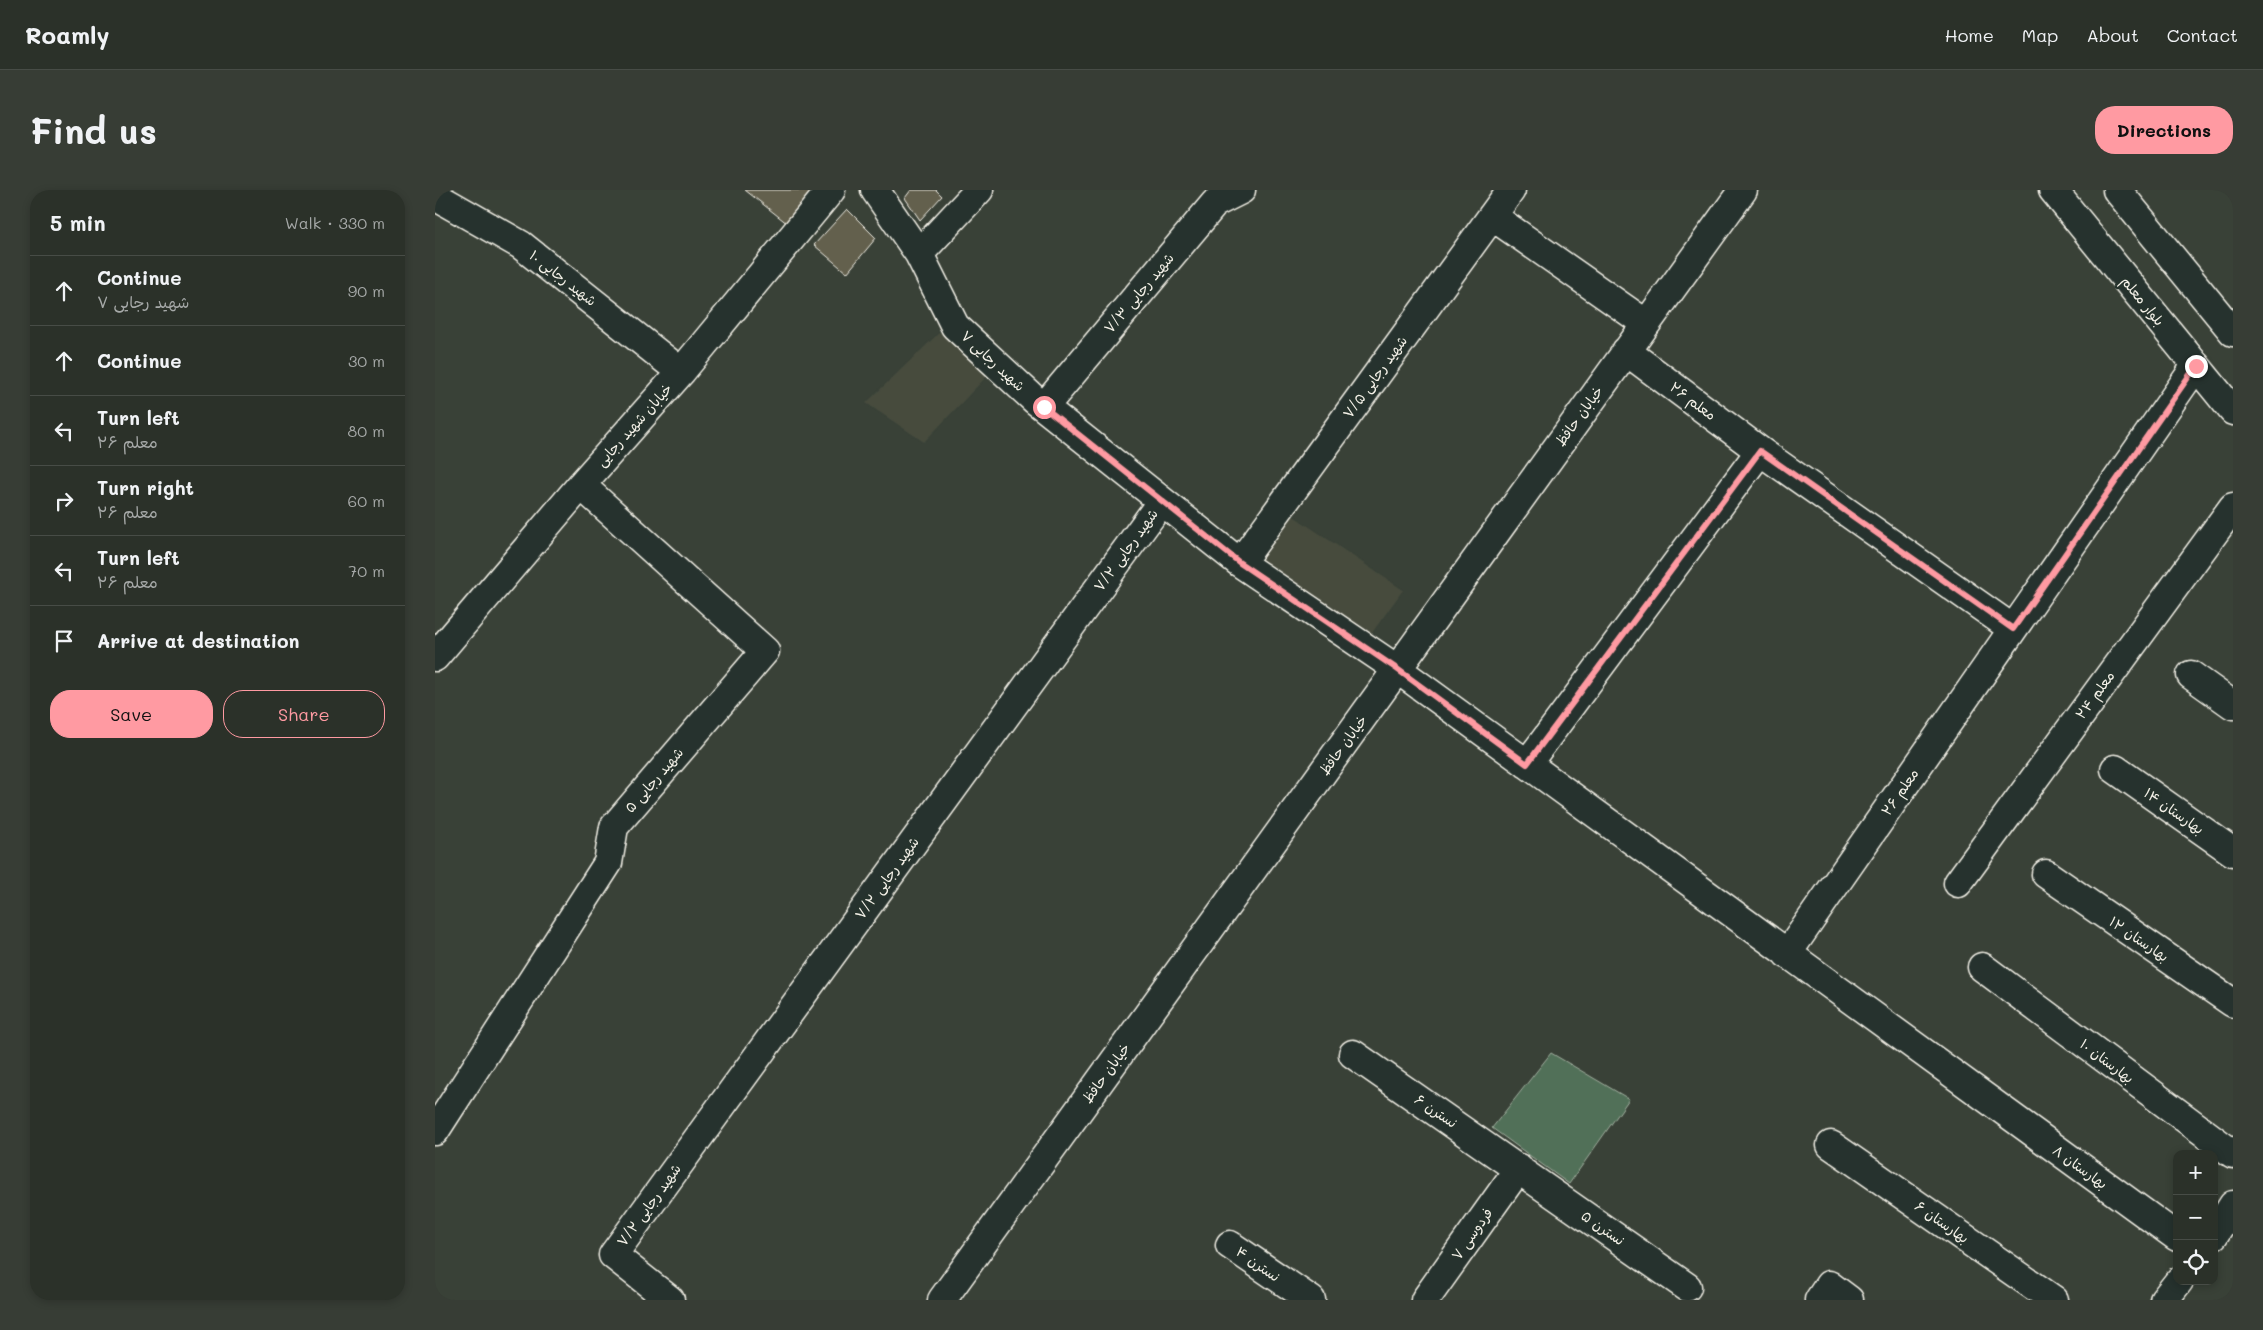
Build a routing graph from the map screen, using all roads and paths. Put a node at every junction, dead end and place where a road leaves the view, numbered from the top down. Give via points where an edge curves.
1 (831, 190) edge
2 (875, 190) edge
3 (979, 190) edge
4 (1241, 190) edge
5 (1511, 190) edge
6 (1743, 190) edge
7 (2053, 190) edge
8 (2117, 190) edge
9 (435, 196) edge
10 (1492, 216) junction
11 (919, 254) junction
12 (1645, 323) junction
13 (2233, 332) edge
14 (1625, 350) junction
15 (2196, 366) junction
16 (681, 372) junction
17 (1044, 407) junction
18 (2233, 411) edge
19 (1760, 451) junction
20 (581, 485) junction
21 (1162, 500) junction
22 (2233, 506) edge
23 (1240, 563) junction
24 (2013, 629) junction
25 (435, 657) edge
26 (1397, 669) junction
27 (2191, 675) dead end
28 (2233, 704) edge
29 (1527, 764) junction
30 (2115, 769) dead end
31 (2233, 852) edge
32 (2046, 874) dead end
33 (1958, 884) dead end
34 (1787, 954) junction
35 (1982, 968) dead end
36 (2233, 1003) edge
37 (1353, 1054) dead end
38 (435, 1131) edge
39 (1831, 1145) dead end
40 (2233, 1154) edge
41 (1519, 1168) junction
42 (2233, 1205) edge
43 (2218, 1229) edge
44 (2173, 1234) edge
45 (1230, 1245) dead end
46 (2176, 1285) edge
47 (1687, 1287) dead end
48 (671, 1300) edge
49 (942, 1300) edge
50 (1311, 1300) edge
51 (1425, 1300) edge
52 (2054, 1300) edge
53 (2164, 1300) edge

1 - 16 street, خیابان شهید رجایی
2 - 11 street, شهید رجایی ۷
3 - 11 street
4 - 17 street, شهید رجایی ۷/۳ via 1215,203
5 - 10 street, شهید رجایی ۷/۵
6 - 12 street, خیابان حافظ
7 - 15 street, بلوار معلم
8 - 13 street
9 - 16 street, شهید رجایی ۱۰ via 521,245
10 - 12 street
10 - 23 street, شهید رجایی ۷/۵
11 - 17 street, شهید رجایی ۷ via 955,326
12 - 14 street, خیابان حافظ
14 - 19 street, معلم ۲۶
14 - 26 street, خیابان حافظ
15 - 18 street, بلوار معلم
15 - 24 street, معلم ۲۶
16 - 20 street, خیابان شهید رجایی
17 - 21 street, شهید رجایی ۷
19 - 24 street, معلم ۲۶
19 - 29 street
20 - 25 street, خیابان شهید رجایی
20 - 38 street, شهید رجایی ۵ via 765,651 614,827 608,863
21 - 23 street, شهید رجایی ۷
21 - 48 street, شهید رجایی ۷/۲ via 613,1255
22 - 33 street, معلم ۲۴
23 - 26 street, شهید رجایی ۷
24 - 34 street, معلم ۲۶
26 - 29 street, شهید رجایی ۷
26 - 49 street, خیابان حافظ
27 - 28 street
29 - 34 street, شهید رجایی ۷
30 - 31 street, بهارستان ۱۴
32 - 36 street, بهارستان ۱۲
34 - 44 street, بهارستان ۸
35 - 40 street, بهارستان ۱۰
37 - 41 street, نسترن ۶
39 - 52 street, بهارستان ۶
41 - 47 street, نسترن ۵
41 - 51 street, فردوسی ۷
42 - 43 street
45 - 50 street, نسترن ۴
46 - 53 street

